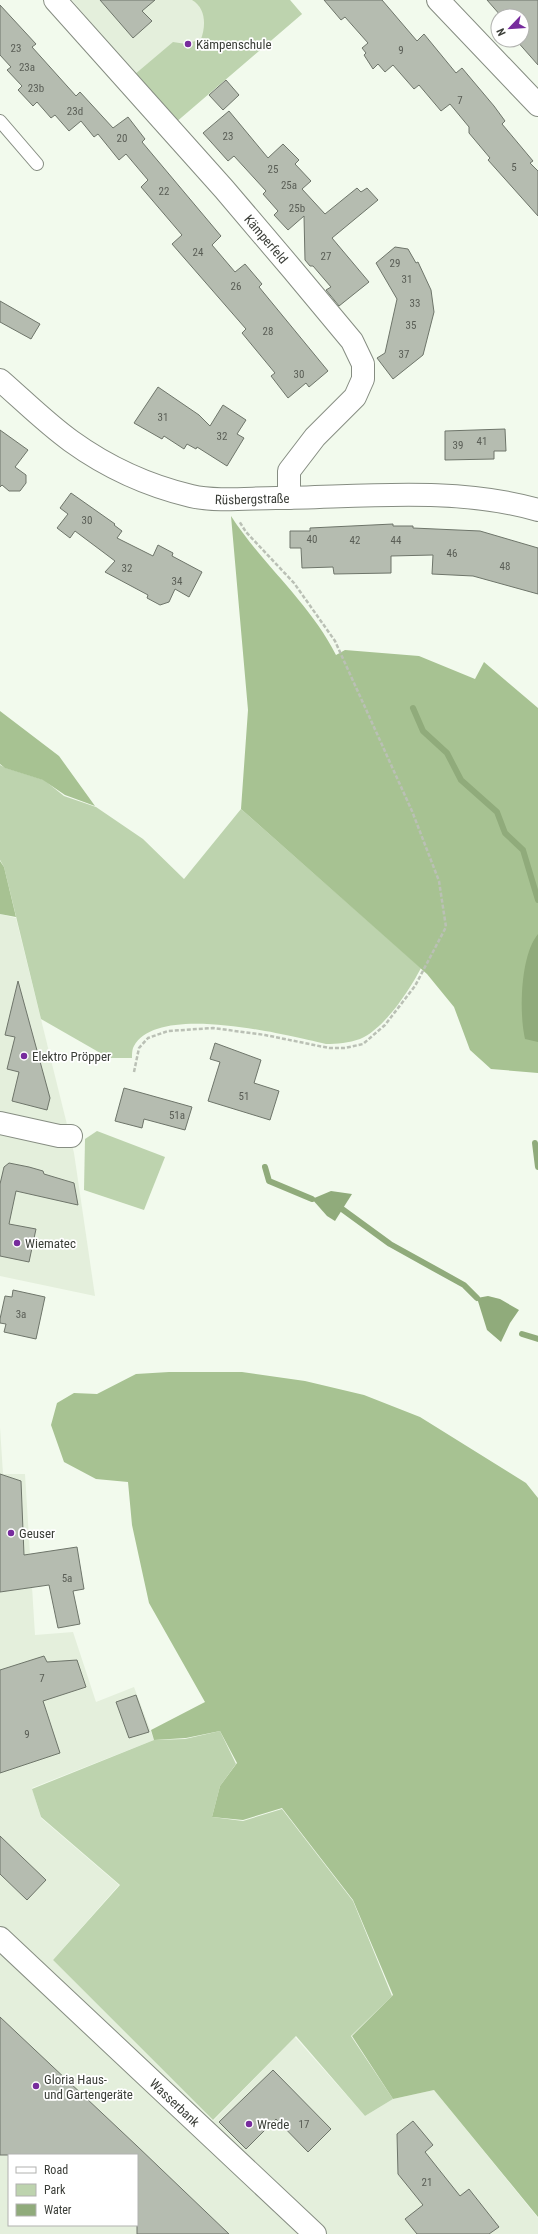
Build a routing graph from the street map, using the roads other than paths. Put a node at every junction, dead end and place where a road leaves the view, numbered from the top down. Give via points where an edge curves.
1 (55, 0) edge
2 (438, 0) edge
3 (538, 105) edge
4 (0, 121) edge
5 (37, 164) dead end
6 (0, 380) edge
7 (288, 498) junction
8 (538, 510) edge
9 (0, 1123) edge
10 (71, 1136) dead end
11 (0, 1938) edge
12 (315, 2234) edge

1 - 7 street, Kämperfeld via 287,264 352,341 363,364 363,379 355,397 315,437 289,471
2 - 3 street
4 - 5 lane
6 - 7 street, Rüsbergstraße via 71,441 114,468 157,486 193,497
7 - 8 street, Rüsbergstraße via 473,497
9 - 10 street via 59,1136
11 - 12 street, Wasserbank

